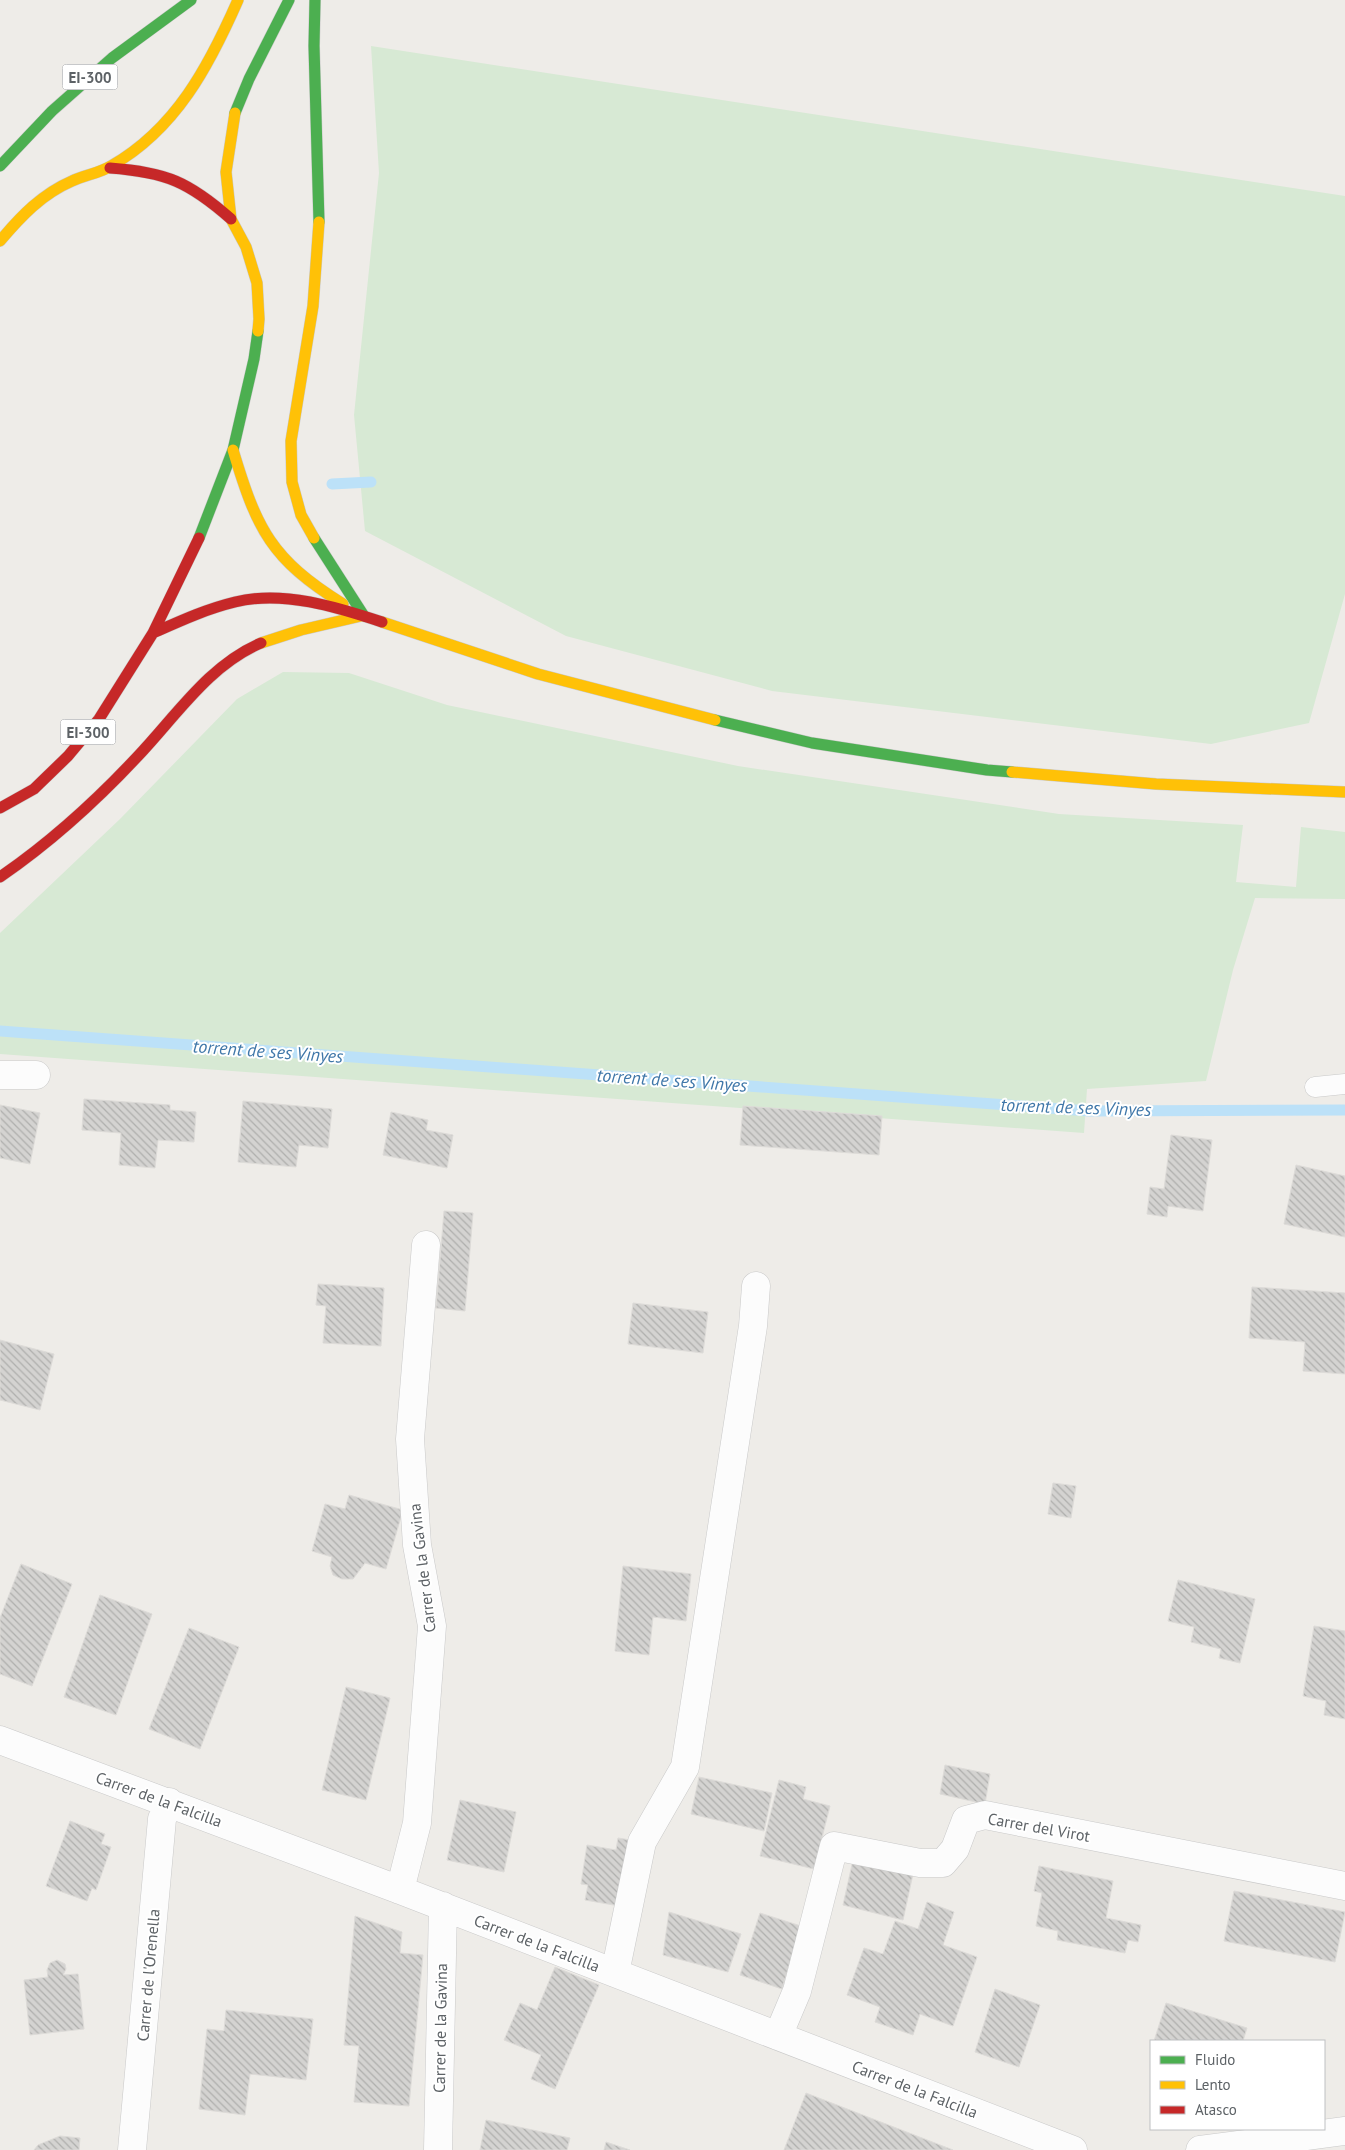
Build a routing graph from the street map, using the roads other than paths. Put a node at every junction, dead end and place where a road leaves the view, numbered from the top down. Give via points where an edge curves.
1 (191, 0) edge
2 (238, 0) edge
3 (289, 0) edge
4 (315, 0) edge
5 (0, 166) edge
6 (110, 168) junction
7 (232, 219) junction
8 (0, 241) edge
9 (233, 450) junction
10 (364, 616) junction
11 (153, 633) junction
12 (1345, 792) edge
13 (0, 808) edge
14 (0, 877) edge
15 (0, 1075) edge
16 (36, 1075) dead end
17 (1345, 1084) edge
18 (1315, 1087) dead end
19 (426, 1245) dead end
20 (756, 1286) dead end
21 (0, 1740) edge
22 (169, 1802) junction
23 (1345, 1886) edge
24 (400, 1890) junction
25 (443, 1906) junction
26 (615, 1973) junction
27 (778, 2036) junction
28 (1345, 2132) edge
29 (132, 2150) edge
30 (438, 2150) edge
31 (1073, 2150) edge
32 (1200, 2150) edge
33 (1342, 2150) edge

1 - 5 main road, EI-300 via 112,58 52,111
2 - 6 main road, EI-300 via 203,75 177,112 141,146
3 - 7 main road, EI-300 via 235,114 226,172
4 - 10 main road via 319,237 313,306 291,441 292,482 301,514 319,548
6 - 7 main road, EI-300 via 143,170 176,179 205,196
6 - 8 main road, EI-300 via 86,175 51,192
7 - 9 main road, EI-300 via 246,247 257,283 259,319 254,359
9 - 10 main road via 263,532 284,560 319,590
9 - 11 main road, EI-300 via 198,541
10 - 11 main road via 314,603 237,601 195,614
10 - 12 main road via 538,674 812,743 987,770 1156,784
10 - 14 main road via 280,637 246,651 216,670 108,788 20,864
11 - 13 main road, EI-300 via 99,719 68,756 34,789
15 - 16 street
17 - 18 lane
19 - 24 street, Carrer de la Gavina via 410,1439 417,1545 432,1626 417,1823
20 - 26 street via 753,1326 685,1767 642,1842
21 - 22 street, Carrer de la Falcilla
22 - 24 street, Carrer de la Falcilla
22 - 29 street, Carrer de l'Orenella via 162,1819
23 - 27 street, Carrer del Virot via 985,1815 966,1820 955,1849 943,1863 920,1863 834,1846 797,1991
24 - 25 street, Carrer de la Falcilla
25 - 26 street, Carrer de la Falcilla
25 - 30 street, Carrer de la Gavina
26 - 27 street, Carrer de la Falcilla
27 - 31 street, Carrer de la Falcilla
28 - 32 street
28 - 33 street

